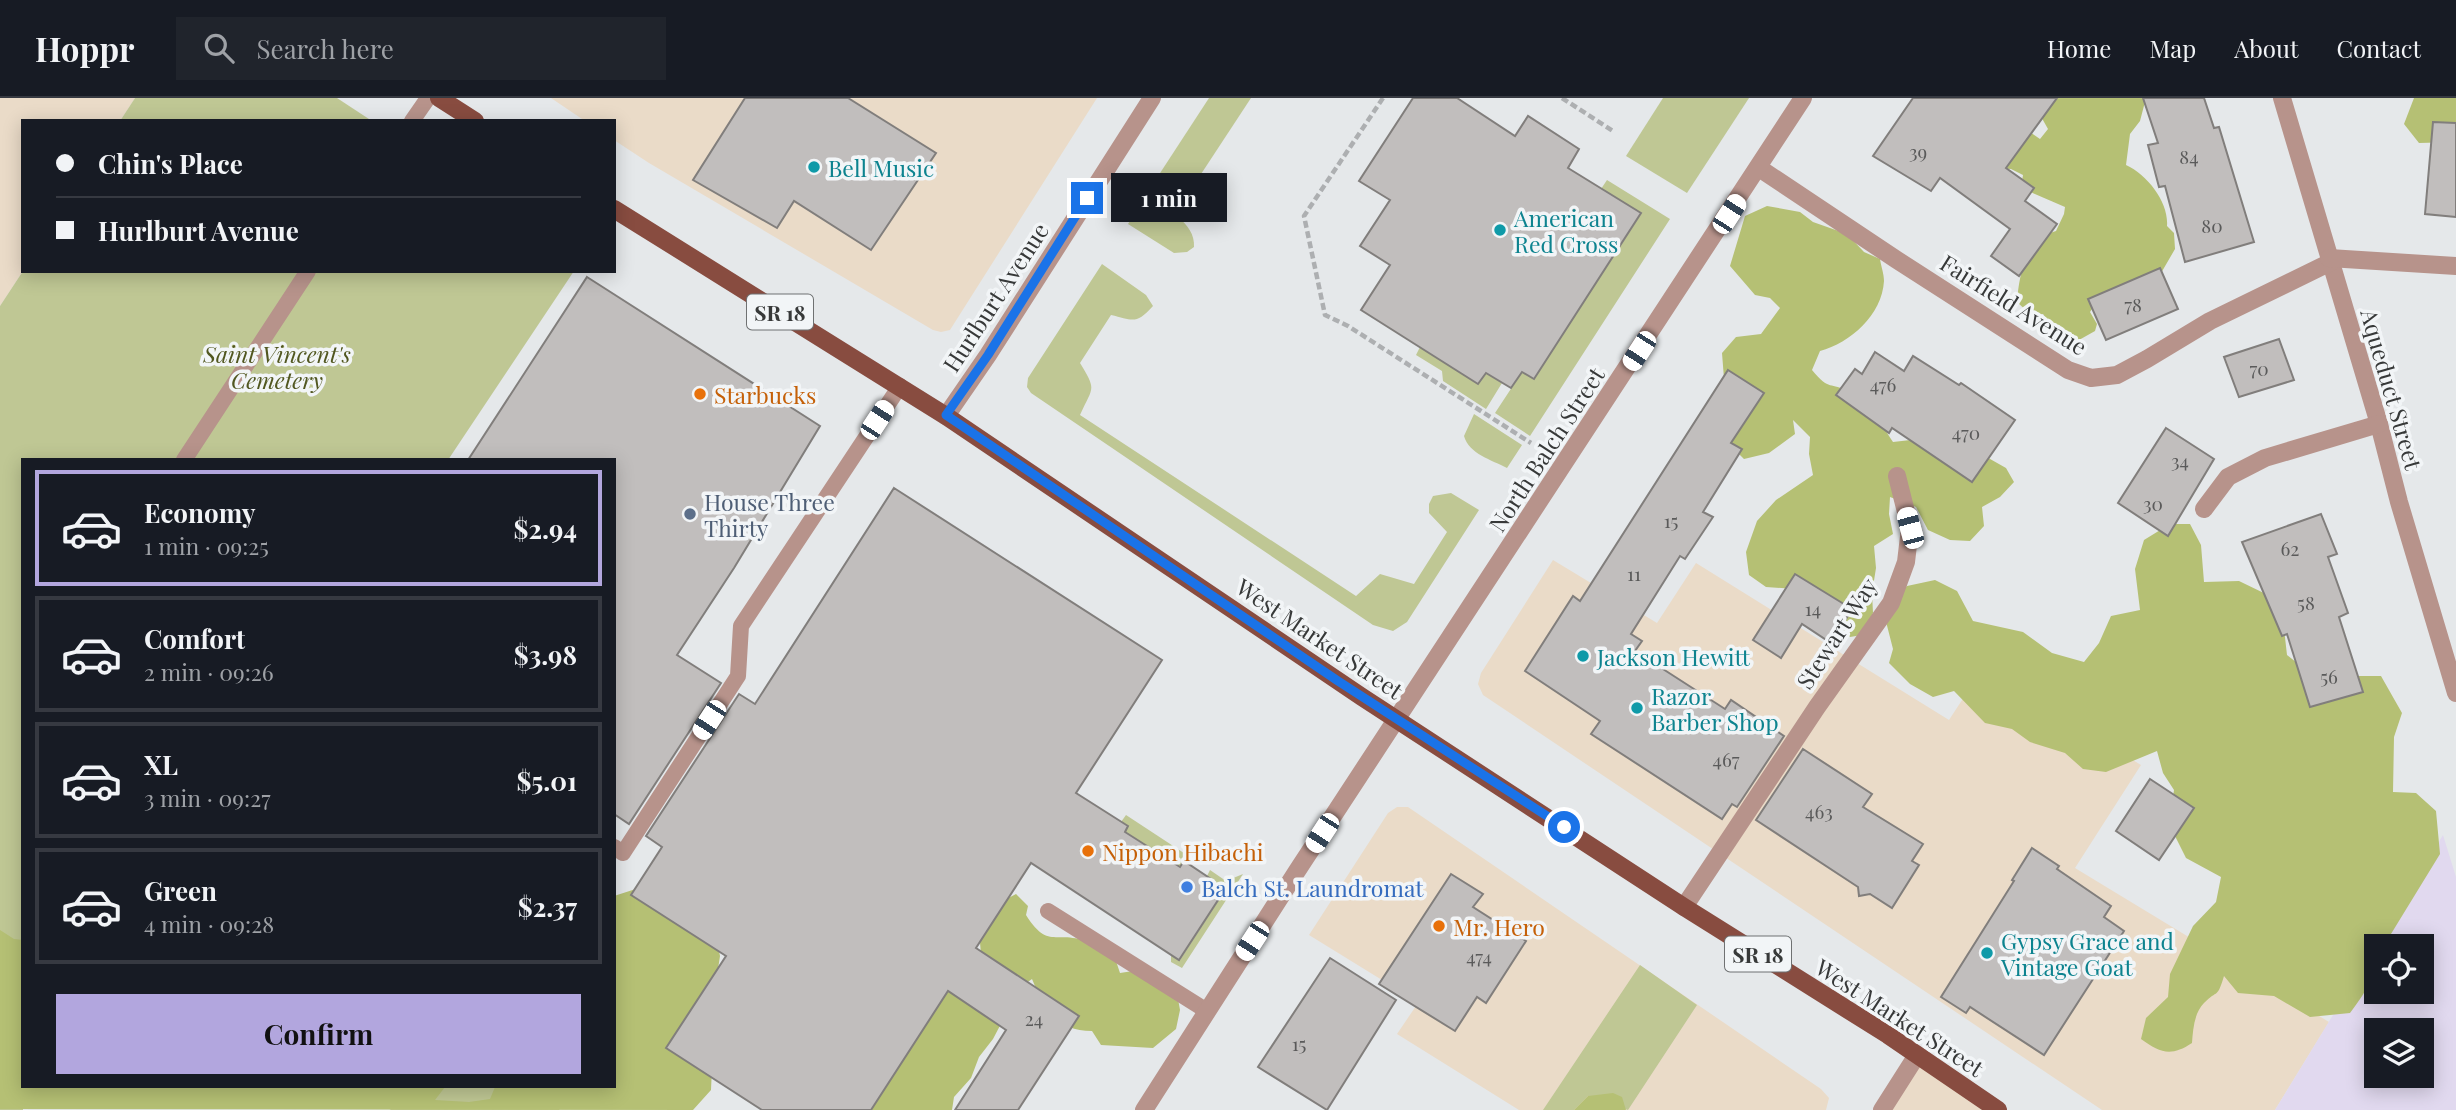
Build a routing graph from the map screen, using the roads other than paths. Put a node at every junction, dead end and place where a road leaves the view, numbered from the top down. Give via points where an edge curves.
1 (428, 98) edge
2 (439, 98) edge
3 (1152, 98) edge
4 (1803, 98) edge
5 (2282, 98) edge
6 (413, 119) edge
7 (472, 119) edge
8 (1759, 168) junction
9 (616, 210) edge
10 (2330, 260) junction
11 (2456, 266) edge
12 (306, 273) edge
13 (900, 386) junction
14 (946, 415) junction
15 (2379, 424) junction
16 (185, 458) edge
17 (1896, 476) dead end
18 (2203, 509) dead end
19 (2456, 693) edge
20 (1397, 720) junction
21 (616, 849) edge
22 (1685, 907) junction
23 (1048, 911) dead end
24 (1208, 1011) junction
25 (1917, 1055) junction
26 (1995, 1109) edge
27 (1144, 1110) edge
28 (1882, 1110) edge

1 - 6 lane
2 - 7 main road
3 - 14 street, Hurlburt Avenue
4 - 8 street, North Balch Street
5 - 10 street, Aqueduct Street
8 - 10 street, Fairfield Avenue via 2068,370 2091,378 2117,375
8 - 20 street, North Balch Street
9 - 13 main road, West Market Street / SR 18
10 - 11 street
10 - 15 street, Aqueduct Street
12 - 16 lane
13 - 14 main road, West Market Street / SR 18
13 - 21 lane via 741,626 738,676 623,853
14 - 20 main road, West Market Street / SR 18
15 - 18 street via 2265,458 2228,477
15 - 19 street, Aqueduct Street
17 - 22 street, Stewart Way via 1910,528 1906,562 1891,603
20 - 22 main road, West Market Street / SR 18
20 - 24 street, North Balch Street
22 - 25 main road, West Market Street / SR 18
23 - 24 lane
24 - 27 street, North Balch Street
25 - 26 main road, West Market Street / SR 18
25 - 28 street

